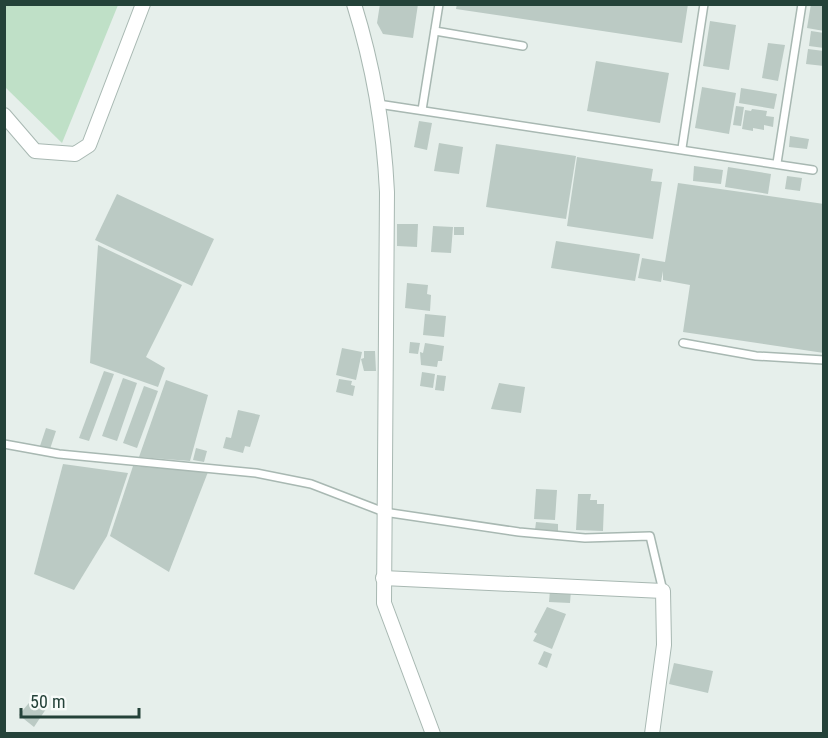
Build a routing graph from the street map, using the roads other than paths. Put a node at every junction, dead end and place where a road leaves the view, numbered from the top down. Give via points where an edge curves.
1 (143, 4) edge
2 (354, 4) edge
3 (439, 4) edge
4 (704, 4) edge
5 (802, 4) edge
6 (435, 31) junction
7 (523, 46) dead end
8 (378, 104) junction
9 (422, 110) junction
10 (4, 115) edge
11 (682, 148) junction
12 (777, 163) junction
13 (813, 170) dead end
14 (683, 343) dead end
15 (824, 360) edge
16 (4, 444) edge
17 (384, 512) junction
18 (384, 578) junction
19 (663, 591) junction
20 (433, 734) edge
21 (652, 734) edge

1 - 10 street via 89,146 75,154 35,151
2 - 8 street
3 - 6 lane
4 - 11 lane
5 - 12 lane
6 - 7 lane
6 - 9 lane
8 - 9 lane
8 - 17 street via 387,192
9 - 11 lane
11 - 12 lane
12 - 13 lane
14 - 15 lane via 756,356
16 - 17 lane via 59,454 256,473 311,484
17 - 18 street
17 - 19 lane via 585,538 650,536
18 - 19 street
18 - 20 street via 388,618
19 - 21 street via 664,645

